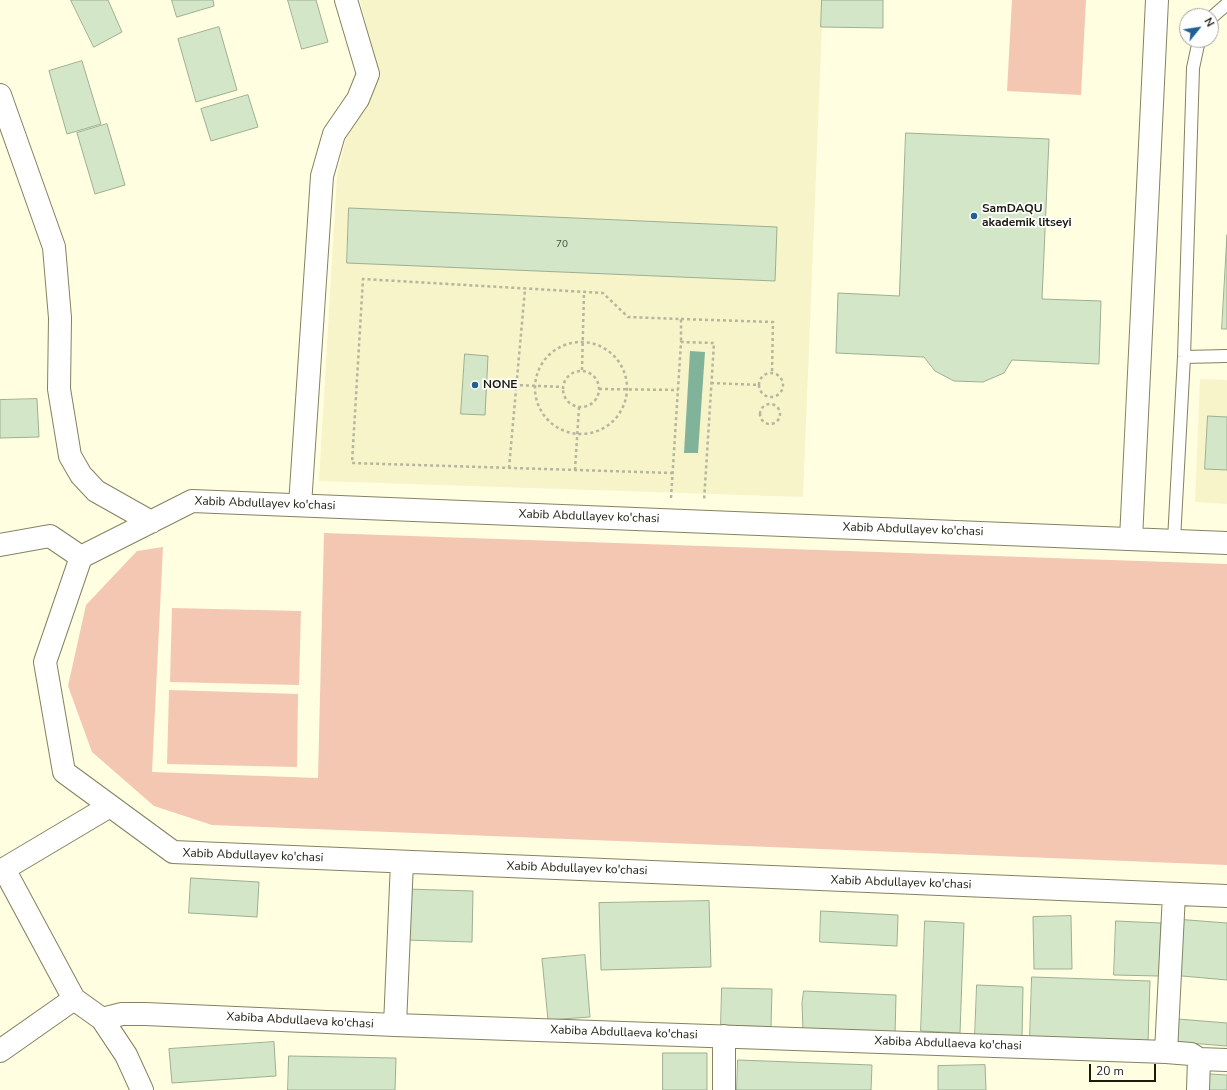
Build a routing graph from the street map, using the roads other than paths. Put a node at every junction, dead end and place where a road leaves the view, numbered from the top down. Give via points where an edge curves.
1 (346, 0) edge
2 (1157, 0) edge
3 (1227, 4) edge
4 (1219, 11) edge
5 (1197, 48) edge
6 (1, 99) edge
7 (1184, 356) junction
8 (1227, 356) edge
9 (300, 505) junction
10 (151, 522) junction
11 (1131, 539) junction
12 (1174, 540) junction
13 (1227, 542) edge
14 (0, 545) edge
15 (81, 557) junction
16 (110, 806) junction
17 (402, 862) junction
18 (2, 865) edge
19 (1174, 894) junction
20 (1227, 896) edge
21 (74, 999) junction
22 (102, 1019) junction
23 (395, 1025) junction
24 (724, 1036) junction
25 (0, 1051) edge
26 (1166, 1052) junction
27 (1199, 1058) junction
28 (1227, 1060) edge
29 (142, 1090) edge
30 (724, 1090) edge
31 (1198, 1090) edge

1 - 9 street via 368,74 358,99 334,134 322,176
2 - 11 street
3 - 4 lane
5 - 7 lane via 1193,68
6 - 10 street via 54,247 60,318 59,389 70,456 96,491
7 - 8 lane
7 - 12 lane
9 - 10 street, Xabib Abdullayev ko'chasi via 192,501
9 - 11 street, Xabib Abdullayev ko'chasi
10 - 15 street, Xabib Abdullayev ko'chasi
11 - 12 street, Xabib Abdullayev ko'chasi
12 - 13 street, Xabib Abdullayev ko'chasi
14 - 15 street via 50,536
15 - 16 street, Xabib Abdullayev ko'chasi via 45,662 64,772
16 - 17 street, Xabib Abdullayev ko'chasi via 173,852
16 - 18 street
17 - 19 street, Xabib Abdullayev ko'chasi
17 - 23 street
18 - 21 street
19 - 20 street, Xabib Abdullayev ko'chasi
19 - 26 street
21 - 22 street
21 - 25 street
22 - 23 street, Xabiba Abdullaeva ko'chasi via 122,1014 145,1014
22 - 29 street via 126,1055
23 - 24 street, Xabiba Abdullaeva ko'chasi
24 - 26 street, Xabiba Abdullaeva ko'chasi
24 - 30 street
26 - 27 street, Xabiba Abdullaeva ko'chasi via 1191,1054
27 - 28 street, Xabiba Abdullaeva ko'chasi
27 - 31 street

